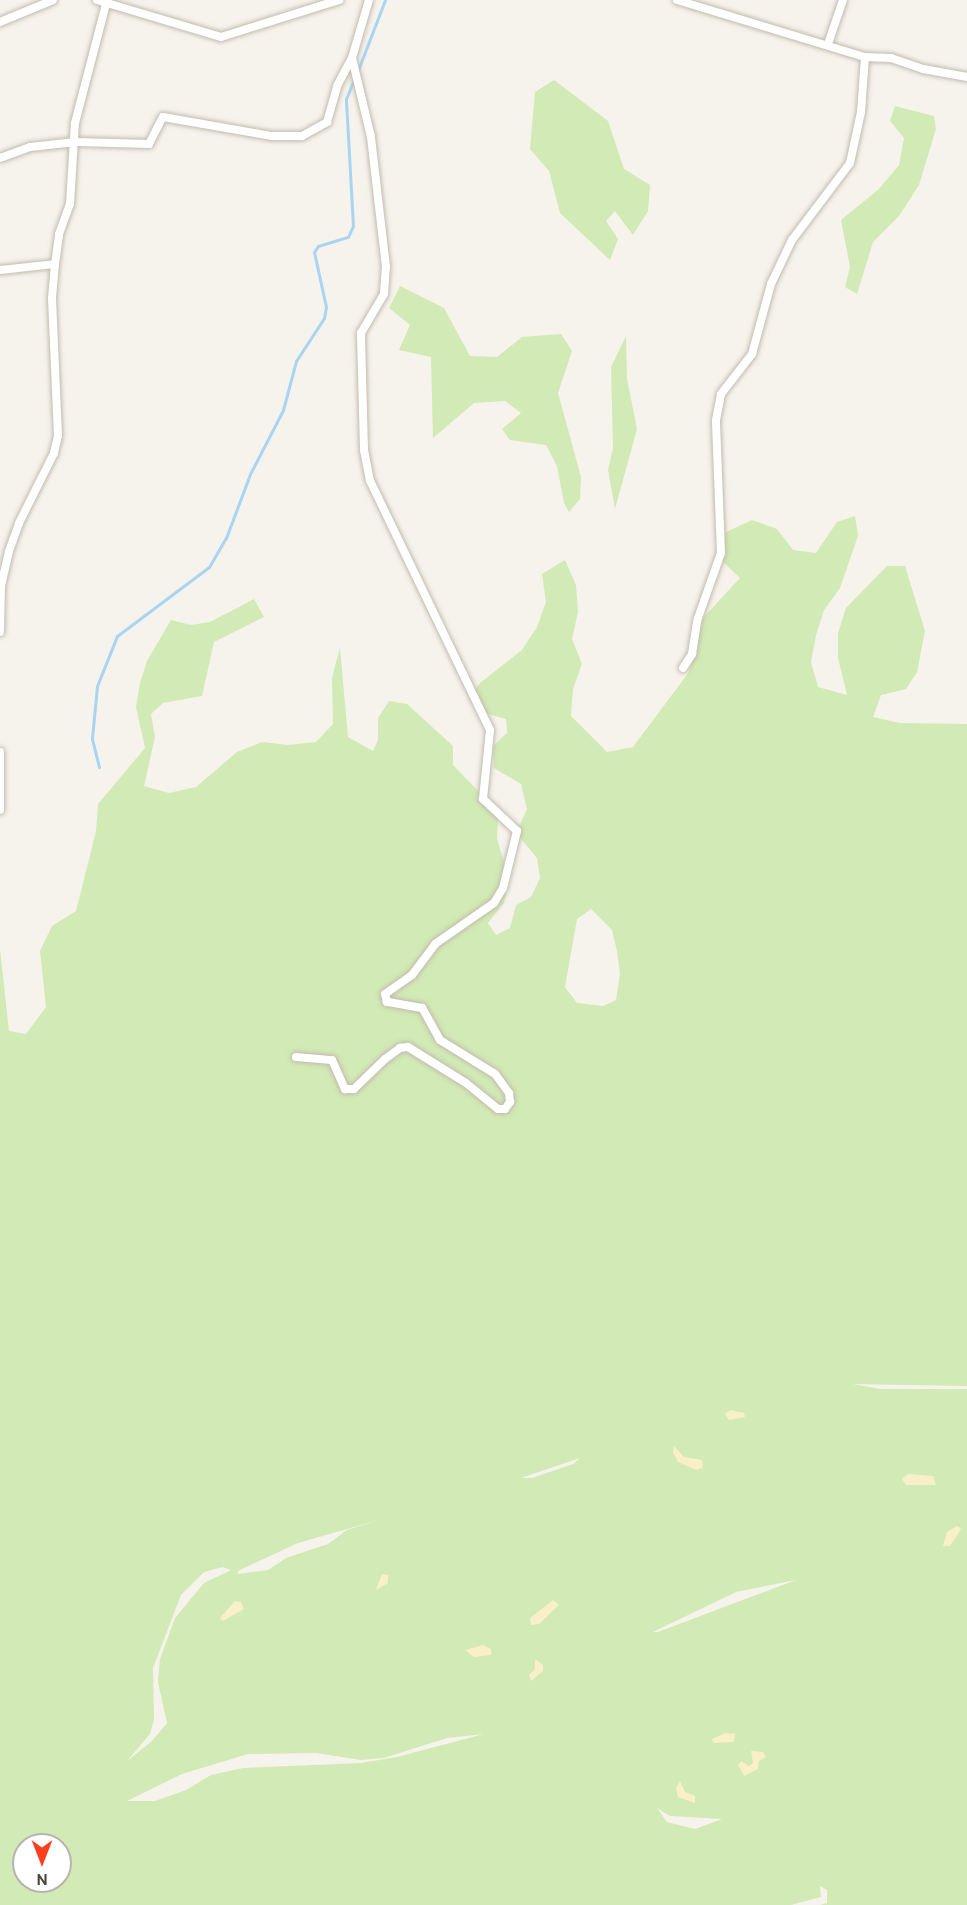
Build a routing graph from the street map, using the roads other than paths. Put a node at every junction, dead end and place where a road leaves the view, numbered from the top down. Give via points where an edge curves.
1 (53, 0) edge
2 (339, 0) edge
3 (369, 0) edge
4 (677, 0) edge
5 (843, 0) edge
6 (103, 1) edge
7 (0, 22) edge
8 (828, 44) junction
9 (865, 57) junction
10 (352, 58) junction
11 (967, 77) edge
12 (76, 142) junction
13 (0, 158) edge
14 (55, 264) junction
15 (0, 270) edge
16 (0, 632) edge
17 (682, 668) dead end
18 (0, 752) edge
19 (0, 810) edge
20 (296, 1057) dead end

1 - 7 street
2 - 6 street via 221,37
3 - 10 street
4 - 8 street
5 - 8 street
6 - 12 street via 75,123
8 - 9 street
9 - 11 street via 891,58
9 - 17 street via 861,112 850,163 792,240 768,293 752,354 721,394 716,420 721,553 698,618 692,654
10 - 12 street via 340,78 327,122 302,136 272,136 162,117 149,144
10 - 20 street via 371,137 386,267 384,294 361,333 364,450 370,481 490,730 483,799 517,831 503,888 494,903 435,944 412,975 385,994 387,1002 422,1008 440,1040 495,1074 509,1093 510,1102 505,1109 498,1109 466,1083 408,1047 392,1053 354,1089 345,1089 332,1060
12 - 13 street via 30,147
12 - 14 street via 70,204 58,234
14 - 15 street
14 - 16 street via 52,298 58,436 9,551 1,586
18 - 19 street

